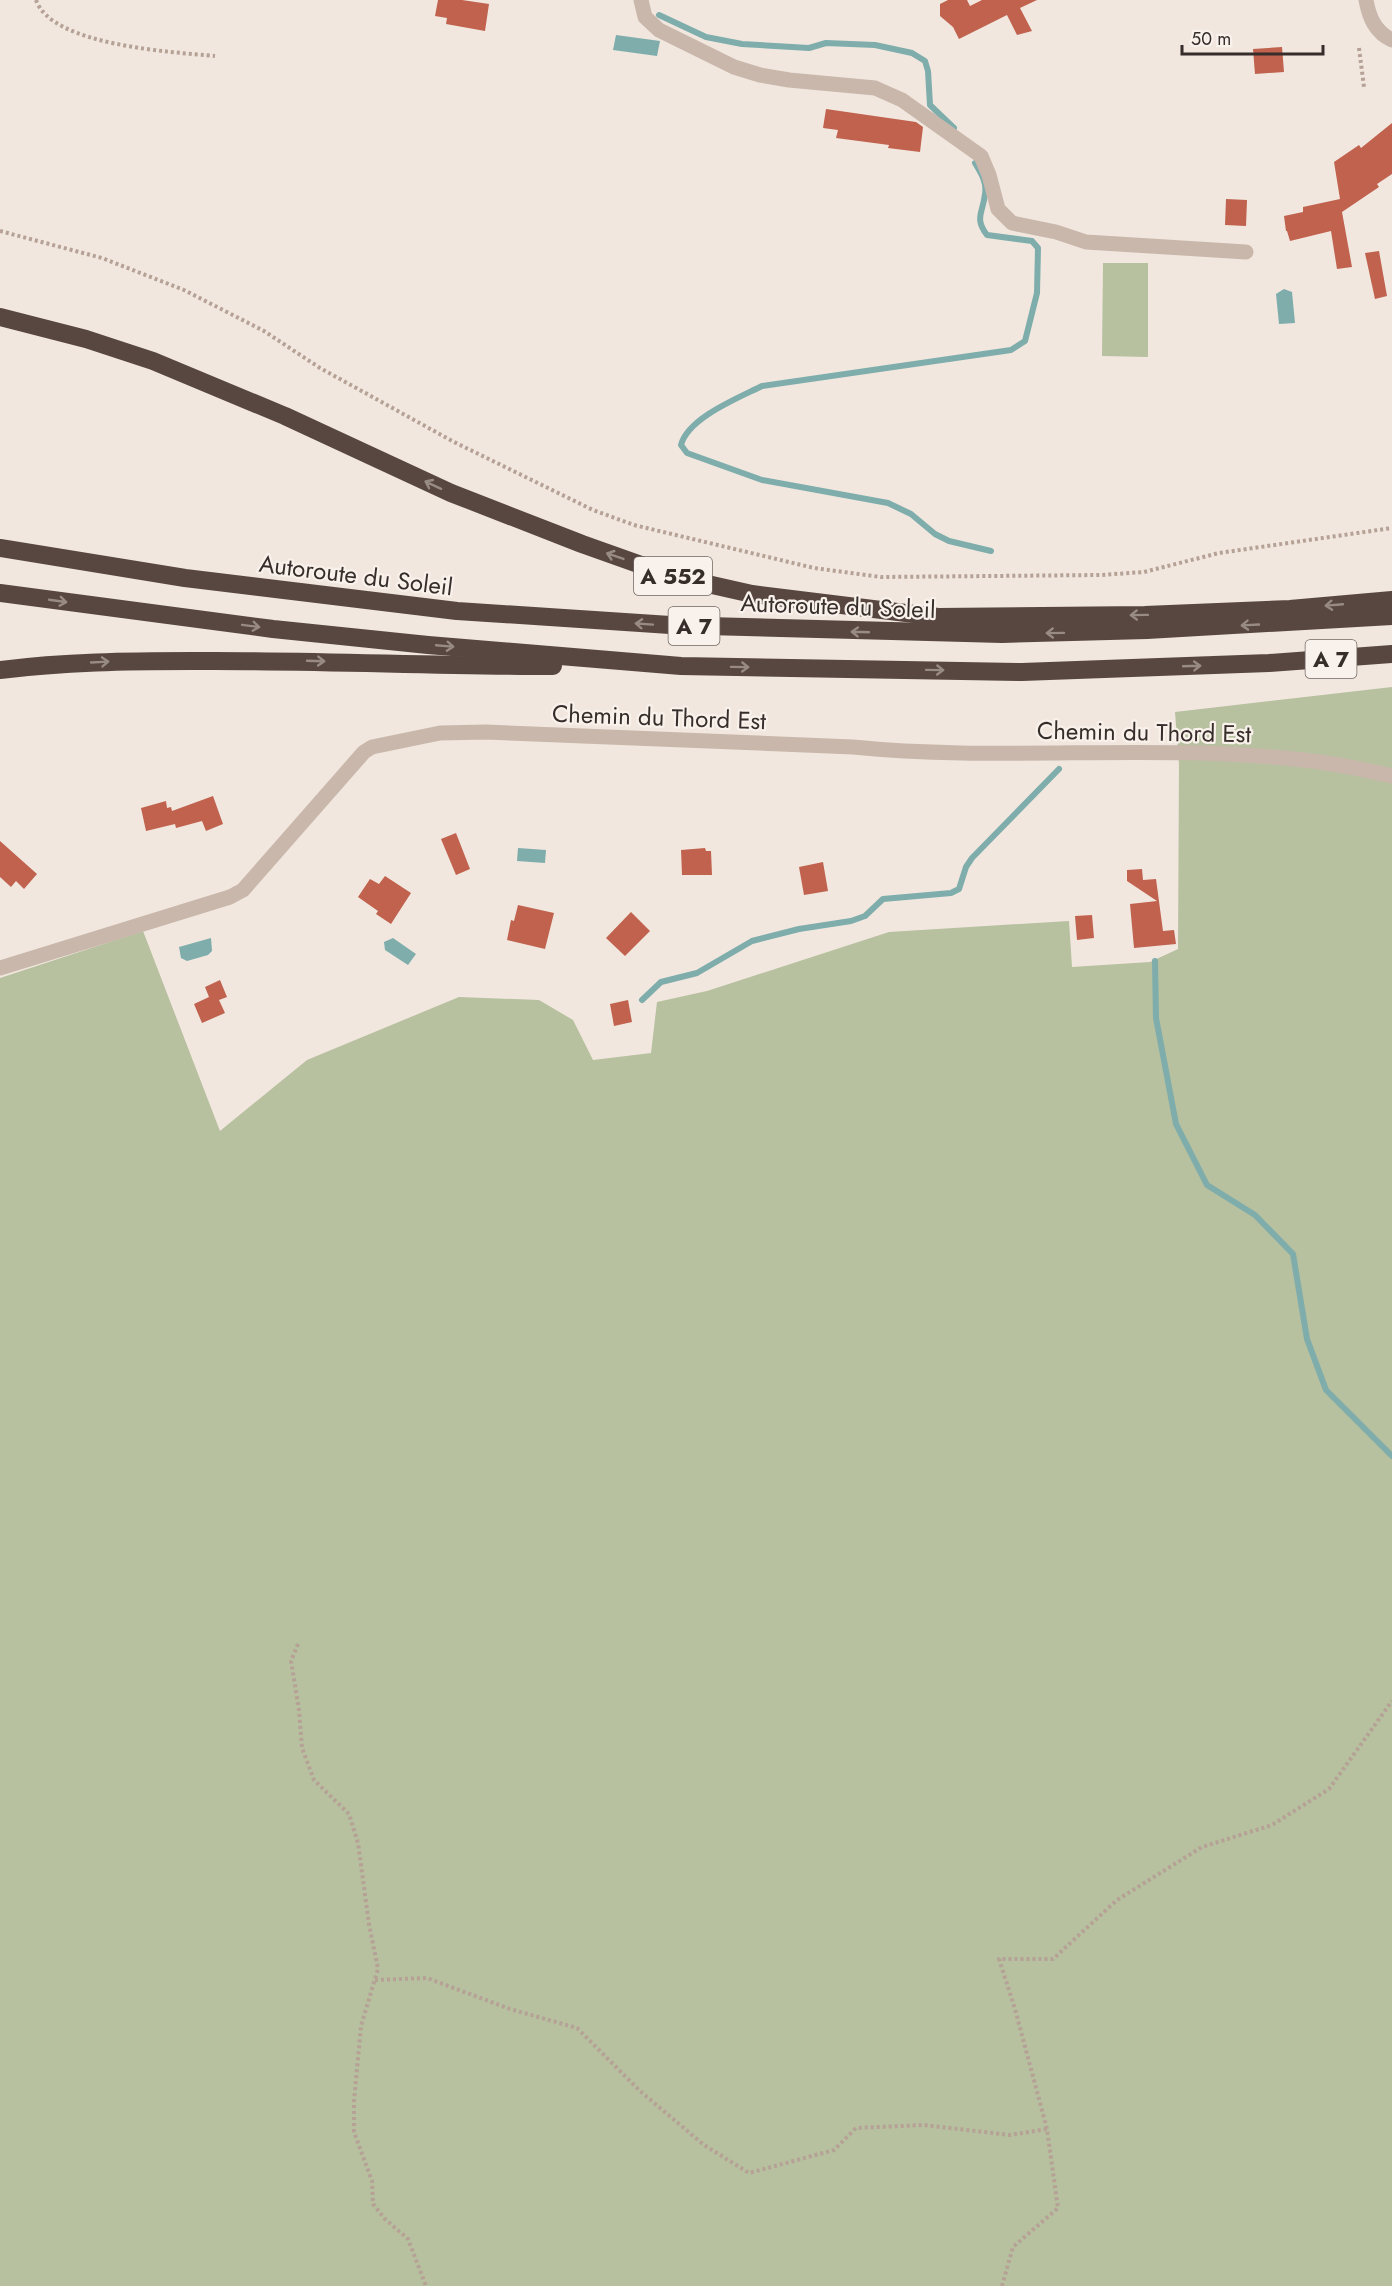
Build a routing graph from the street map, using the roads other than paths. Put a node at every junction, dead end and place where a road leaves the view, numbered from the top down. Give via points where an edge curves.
1 (641, 0) edge
2 (1366, 0) edge
3 (1392, 40) edge
4 (1246, 252) dead end
5 (0, 317) edge
6 (0, 548) edge
7 (0, 593) edge
8 (1392, 600) edge
9 (1392, 616) edge
10 (1392, 654) edge
11 (681, 666) junction
12 (0, 670) edge
13 (1392, 776) edge
14 (0, 968) edge

1 - 4 street via 645,17 659,30 734,67 789,80 875,88 902,100 981,156 998,209 1011,223 1086,242
2 - 3 street via 1377,29
8 -> 5 highway, A 552 via 1145,615 938,617 752,594 672,576 582,544 452,493 153,361
9 -> 6 highway, Autoroute du Soleil / A 7 via 1158,630 1002,634 670,626 457,611 185,578
7 -> 11 highway, A 7 via 273,629
11 -> 10 highway, A 7 via 1022,672 1269,663
12 -> 11 highway via 116,661
13 - 14 street, Chemin du Thord Est via 1302,759 1171,753 911,753 842,746 440,733 364,752 243,890 230,897

